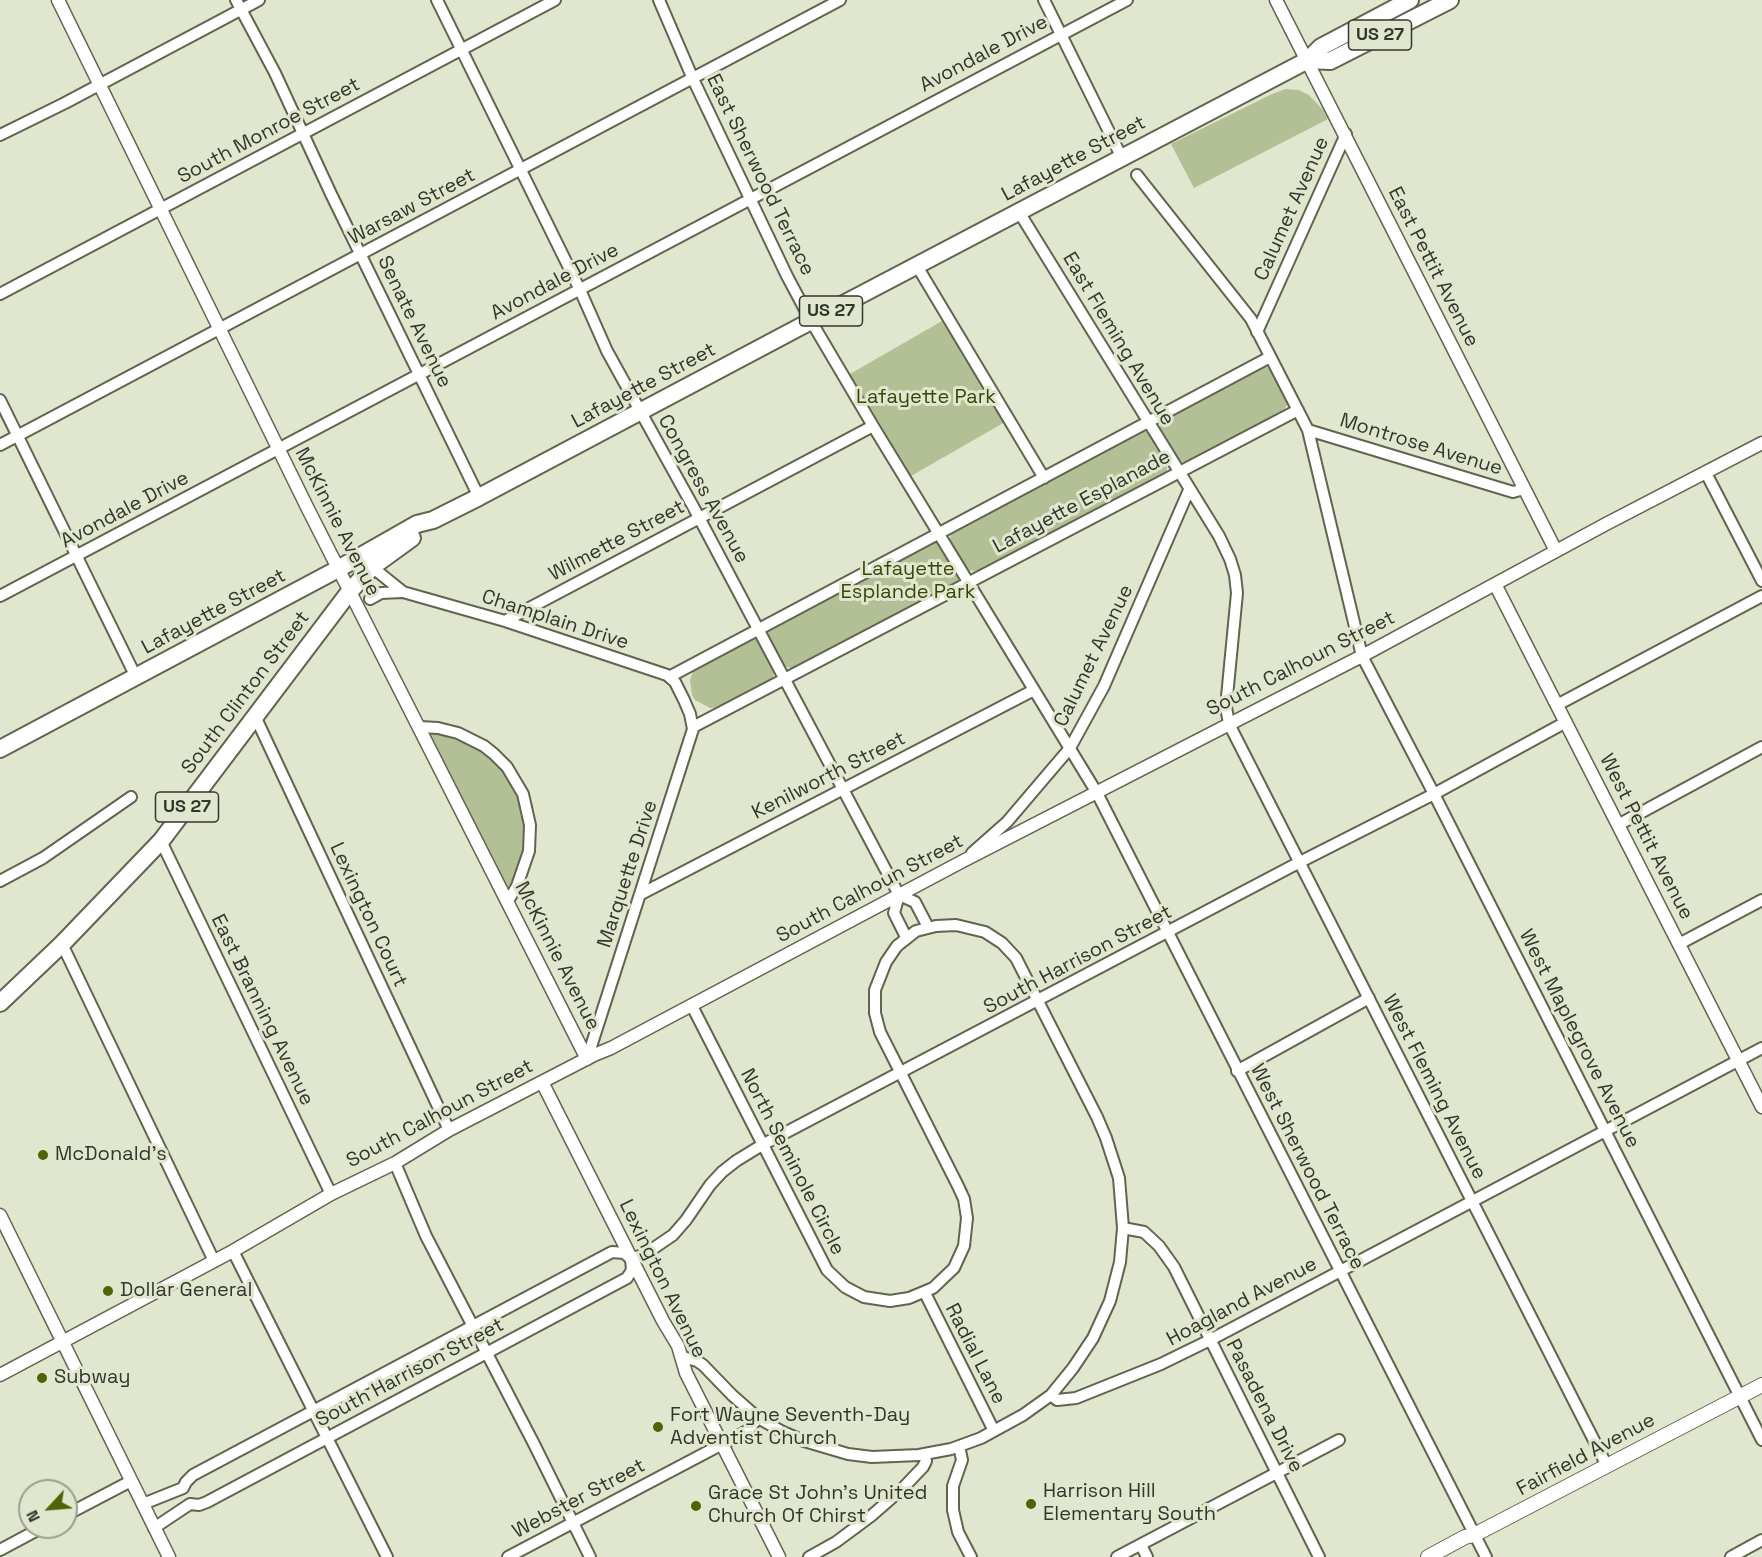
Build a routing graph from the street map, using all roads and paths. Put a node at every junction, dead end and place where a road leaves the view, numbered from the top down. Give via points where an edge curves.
1 (58, 0) edge
2 (259, 0) edge
3 (437, 0) edge
4 (555, 0) edge
5 (658, 0) edge
6 (840, 0) edge
7 (1044, 0) edge
8 (1127, 0) edge
9 (1276, 0) edge
10 (1410, 0) edge
11 (1450, 0) edge
12 (238, 5) edge
13 (1061, 34) junction
14 (461, 50) junction
15 (1308, 60) junction
16 (693, 79) junction
17 (99, 85) junction
18 (302, 133) junction
19 (1346, 134) junction
20 (0, 135) edge
21 (1122, 158) junction
22 (520, 170) junction
23 (1137, 175) dead end
24 (751, 198) junction
25 (160, 210) junction
26 (1019, 212) junction
27 (361, 253) junction
28 (917, 266) junction
29 (580, 290) junction
30 (0, 294) edge
31 (811, 321) junction
32 (220, 330) junction
33 (1257, 332) junction
34 (1270, 357) junction
35 (418, 373) junction
36 (0, 399) edge
37 (1298, 410) junction
38 (640, 412) junction
39 (1148, 423) junction
40 (873, 426) junction
41 (1308, 430) junction
42 (19, 436) junction
43 (1762, 443) edge
44 (0, 446) edge
45 (278, 450) junction
46 (1178, 472) junction
47 (1706, 473) junction
48 (1044, 478) junction
49 (1524, 489) junction
50 (1189, 490) junction
51 (479, 497) junction
52 (699, 518) junction
53 (434, 520) junction
54 (939, 533) junction
55 (1556, 551) junction
56 (77, 556) junction
57 (372, 567) junction
58 (338, 569) junction
59 (1762, 580) edge
60 (969, 582) junction
61 (1495, 584) junction
62 (350, 591) junction
63 (403, 591) junction
64 (0, 596) edge
65 (1762, 596) edge
66 (370, 598) dead end
67 (505, 621) junction
68 (758, 628) junction
69 (1362, 656) junction
70 (136, 677) junction
71 (669, 677) junction
72 (784, 679) junction
73 (1034, 690) junction
74 (1557, 705) junction
75 (255, 716) junction
76 (1566, 722) junction
77 (1229, 724) junction
78 (420, 727) junction
79 (693, 727) junction
80 (1762, 747) edge
81 (1070, 748) junction
82 (0, 749) edge
83 (842, 790) junction
84 (1097, 793) junction
85 (1434, 794) junction
86 (131, 797) dead end
87 (1007, 822) junction
88 (1618, 825) junction
89 (1016, 834) junction
90 (161, 841) junction
91 (963, 861) junction
92 (1300, 862) junction
93 (0, 881) edge
94 (641, 894) junction
95 (898, 895) junction
96 (1762, 900) edge
97 (507, 901) junction
98 (928, 927) junction
99 (1168, 933) junction
100 (906, 938) junction
101 (62, 944) junction
102 (1679, 944) junction
103 (1369, 998) junction
104 (1038, 1000) junction
105 (0, 1003) edge
106 (692, 1006) junction
107 (1762, 1048) edge
108 (587, 1059) junction
109 (1738, 1060) junction
110 (1237, 1071) junction
111 (901, 1073) junction
112 (542, 1082) junction
113 (1762, 1107) edge
114 (449, 1130) junction
115 (1606, 1131) junction
116 (762, 1145) junction
117 (395, 1163) junction
118 (331, 1194) junction
119 (1472, 1201) junction
120 (0, 1215) edge
121 (1123, 1228) junction
122 (233, 1251) junction
123 (631, 1259) junction
124 (214, 1261) junction
125 (1339, 1271) junction
126 (925, 1293) junction
127 (473, 1327) junction
128 (1210, 1340) junction
129 (62, 1342) junction
130 (486, 1353) junction
131 (683, 1357) junction
132 (0, 1375) edge
133 (1762, 1385) edge
134 (1051, 1395) junction
135 (1740, 1396) junction
136 (313, 1412) junction
137 (758, 1418) junction
138 (994, 1431) junction
139 (327, 1438) junction
140 (1339, 1440) dead end
141 (1762, 1440) edge
142 (721, 1445) junction
143 (959, 1446) junction
144 (925, 1455) junction
145 (1607, 1466) junction
146 (1277, 1472) junction
147 (131, 1481) junction
148 (183, 1488) junction
149 (143, 1504) junction
150 (190, 1504) junction
151 (78, 1509) edge
152 (573, 1522) junction
153 (154, 1528) junction
154 (1474, 1535) junction
155 (21, 1539) edge
156 (1762, 1540) edge
157 (1141, 1545) junction
158 (0, 1550) edge
159 (169, 1557) edge
160 (387, 1557) edge
161 (508, 1557) edge
162 (590, 1557) edge
163 (779, 1557) edge
164 (809, 1557) edge
165 (971, 1557) edge
166 (1117, 1557) edge
167 (1147, 1557) edge
168 (1319, 1557) edge
169 (1428, 1557) edge
170 (1485, 1557) edge
171 (1731, 1557) edge

1 - 17 street, McKinnie Avenue
2 - 12 street
3 - 14 street, Congress Avenue
4 - 14 street, South Monroe Street
5 - 16 street, East Sherwood Terrace
6 - 16 street, Warsaw Street
7 - 13 street
8 - 13 street, Avondale Drive
9 - 15 street, East Pettit Avenue
10 - 15 highway, Lafayette Street / US 27 via 1321,47
11 - 15 highway, Lafayette Street / US 27 via 1330,61
12 - 17 street
12 - 18 street, Senate Avenue
13 - 21 street
13 - 24 street, Avondale Drive
14 - 18 street, South Monroe Street
14 - 22 street, Congress Avenue
15 - 19 street, East Pettit Avenue
15 - 21 highway, Lafayette Street / US 27
16 - 22 street, Warsaw Street
16 - 24 street, East Sherwood Terrace
17 - 20 street
17 - 25 street, McKinnie Avenue
18 - 25 street, South Monroe Street
18 - 27 street, Senate Avenue
19 - 33 street, Calumet Avenue
19 - 49 street, East Pettit Avenue
21 - 26 highway, Lafayette Street / US 27
22 - 27 street, Warsaw Street
22 - 29 street, Congress Avenue
23 - 33 street, West Maplegrove Avenue via 1251,319
24 - 29 street, Avondale Drive
24 - 31 street, East Sherwood Terrace
25 - 30 street, South Monroe Street
25 - 32 street, McKinnie Avenue
26 - 28 highway, Lafayette Street / US 27
26 - 39 street, East Fleming Avenue
27 - 32 street, Warsaw Street
27 - 35 street, Senate Avenue
28 - 31 highway, Lafayette Street / US 27
28 - 48 street
29 - 35 street, Avondale Drive
29 - 38 street, Congress Avenue
31 - 38 highway, Lafayette Street / US 27
31 - 40 street, East Sherwood Terrace
32 - 42 street, Warsaw Street
32 - 45 street, McKinnie Avenue
33 - 34 street, West Maplegrove Avenue
34 - 37 street, West Maplegrove Avenue
34 - 39 street, Lafayette Esplanade
35 - 45 street, Avondale Drive
35 - 51 street, Senate Avenue
36 - 42 street
37 - 41 street, West Maplegrove Avenue
37 - 46 street, Lafayette Esplanade
38 - 51 highway, Lafayette Street / US 27
38 - 52 street, Congress Avenue
39 - 46 street, East Fleming Avenue
39 - 48 street, Lafayette Esplanade
40 - 52 street, Wilmette Street
40 - 54 street, East Sherwood Terrace
41 - 49 street, Montrose Avenue via 1513,492
41 - 69 street, West Maplegrove Avenue
42 - 44 street, Warsaw Street
42 - 56 street
43 - 47 street, South Calhoun Street
45 - 56 street, Avondale Drive
45 - 58 street, McKinnie Avenue
46 - 50 street, East Fleming Avenue
46 - 60 street, Lafayette Esplanade
47 - 55 street, South Calhoun Street
47 - 59 street
48 - 54 street, Lafayette Esplanade
49 - 55 street, East Pettit Avenue
50 - 77 street, East Fleming Avenue via 1219,536 1235,575
50 - 81 street, Calumet Avenue via 1104,686
51 - 53 highway, Lafayette Street / US 27
52 - 67 street, Wilmette Street
52 - 68 street, Congress Avenue
53 - 57 highway, South Clinton Street / US 27
53 - 58 highway, Lafayette Street / US 27 via 417,524
54 - 60 street, East Sherwood Terrace
54 - 68 street, Lafayette Esplanade
55 - 61 street, South Calhoun Street
56 - 64 street, Avondale Drive
56 - 70 street
57 - 62 highway, South Clinton Street / US 27
57 - 63 street, Champlain Drive
58 - 62 street, McKinnie Avenue
58 - 70 highway, Lafayette Street / US 27
60 - 72 street, Lafayette Esplanade
60 - 73 street, East Sherwood Terrace
61 - 69 street, South Calhoun Street
61 - 74 street, West Pettit Avenue
62 - 75 highway, South Clinton Street / US 27
62 - 78 street, McKinnie Avenue
63 - 66 street, Champlain Drive
63 - 67 street, Champlain Drive
65 - 74 street
67 - 71 street, Champlain Drive
68 - 71 street, Lafayette Esplanade
68 - 72 street, Congress Avenue
69 - 77 street, South Calhoun Street
69 - 85 street, West Maplegrove Avenue
70 - 82 highway, Lafayette Street / US 27
71 - 79 street via 684,700
72 - 79 street, Lafayette Esplanade
72 - 83 street, Congress Avenue
73 - 81 street, East Sherwood Terrace
73 - 83 street, Kenilworth Street
74 - 76 street, West Pettit Avenue
75 - 90 highway, South Clinton Street / US 27
75 - 114 street, Lexington Court
76 - 85 street, South Harrison Street
76 - 88 street, West Pettit Avenue
77 - 84 street, South Calhoun Street
77 - 92 street, West Fleming Avenue
78 - 97 street, McKinnie Avenue
78 - 97 street via 458,733 484,746 507,767 523,794 530,825 529,851 517,886
79 - 94 street, Marquette Drive
80 - 88 street
81 - 84 street, East Sherwood Terrace
81 - 87 street, Calumet Avenue
83 - 94 street, Kenilworth Street
83 - 95 street, Congress Avenue
84 - 89 street, South Calhoun Street
84 - 99 street, West Sherwood Terrace
85 - 92 street, South Harrison Street
85 - 115 street, West Maplegrove Avenue
86 - 93 street via 44,858
87 - 89 street
87 - 91 street, Calumet Avenue
88 - 102 street, West Pettit Avenue
89 - 91 street, South Calhoun Street
90 - 101 highway, South Clinton Street / US 27
90 - 118 street, East Branning Avenue
91 - 95 street, South Calhoun Street
92 - 99 street, South Harrison Street
92 - 103 street, West Fleming Avenue
94 - 108 street, Marquette Drive
95 - 98 street via 915,902
95 - 100 street via 894,912
95 - 106 street, South Calhoun Street
96 - 102 street
97 - 108 street, McKinnie Avenue
98 - 100 street
98 - 104 street via 967,926 994,937 1016,958
99 - 104 street, South Harrison Street
99 - 110 street, West Sherwood Terrace
100 - 111 street via 882,969 874,994 877,1023
101 - 105 highway, South Clinton Street / US 27
101 - 124 street
102 - 109 street, West Pettit Avenue
103 - 110 street
103 - 119 street, West Fleming Avenue
104 - 111 street, South Harrison Street
104 - 121 street via 1106,1138 1119,1178
106 - 108 street, South Calhoun Street
106 - 116 street, North Seminole Circle
107 - 109 street, Hoagland Avenue
108 - 112 street, South Calhoun Street
109 - 113 street, West Pettit Avenue
109 - 115 street, Hoagland Avenue
110 - 125 street, West Sherwood Terrace
111 - 116 street, South Harrison Street
111 - 126 street via 964,1199 967,1218 958,1261
112 - 114 street, South Calhoun Street
112 - 123 street, Lexington Avenue
114 - 117 street, South Calhoun Street
115 - 119 street, Hoagland Avenue
115 - 135 street, West Maplegrove Avenue
116 - 123 street, South Harrison Street via 722,1172 673,1235
116 - 126 street, North Seminole Circle via 832,1277 851,1291 877,1300 903,1300
117 - 118 street, South Calhoun Street
117 - 127 street via 426,1236
118 - 122 street, South Calhoun Street
119 - 125 street, Hoagland Avenue
119 - 145 street, West Fleming Avenue
120 - 129 street
121 - 128 street, Pasadena Drive via 1144,1232 1159,1246 1174,1267
121 - 134 street via 1115,1281 1101,1322 1084,1353
122 - 124 street, South Calhoun Street
122 - 136 street
123 - 127 street, South Harrison Street via 624,1253 612,1252
123 - 130 street, South Harrison Street via 632,1270 627,1278
123 - 131 street, Lexington Avenue
124 - 129 street, South Calhoun Street
125 - 128 street, Hoagland Avenue
125 - 154 street, West Sherwood Terrace
126 - 138 street, Radial Lane
127 - 130 street
127 - 136 street, South Harrison Street
128 - 134 street, Hoagland Avenue via 1076,1398 1057,1400
128 - 146 street, Pasadena Drive
129 - 132 street, South Calhoun Street
129 - 147 street
130 - 139 street, South Harrison Street
130 - 152 street
131 - 137 street via 703,1365
131 - 142 street, Lexington Avenue via 686,1373
133 - 135 main road, Fairfield Avenue
134 - 138 street
135 - 141 street, West Maplegrove Avenue
135 - 145 main road, Fairfield Avenue
136 - 139 street
136 - 148 street, South Harrison Street via 193,1475
137 - 142 street, Webster Street via 747,1431
137 - 144 street via 804,1441 848,1454
138 - 143 street
139 - 150 street, South Harrison Street via 207,1502
139 - 160 street
140 - 146 street
142 - 152 street, Webster Street
142 - 163 street, Lexington Avenue
143 - 144 street
143 - 165 street via 962,1460 953,1486 952,1510
144 - 164 street via 923,1467 895,1495 836,1542
145 - 154 main road, Fairfield Avenue
146 - 157 street
146 - 168 street, Pasadena Drive
147 - 149 street
147 - 151 street
148 - 149 street, South Harrison Street
148 - 150 street
149 - 153 street
150 - 153 street, South Harrison Street
152 - 161 street, Webster Street
152 - 162 street
153 - 159 street
154 - 169 main road, Fairfield Avenue
154 - 170 street, West Sherwood Terrace
155 - 158 street
156 - 171 street
157 - 166 street
157 - 167 street

